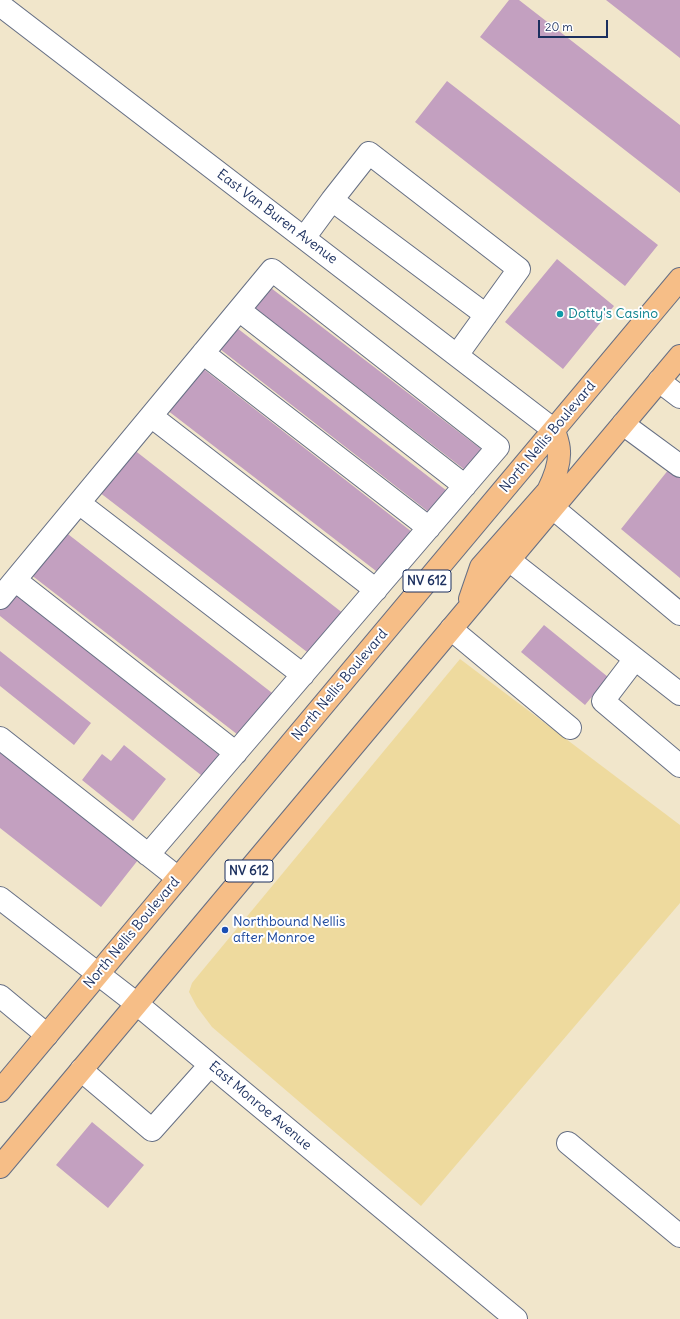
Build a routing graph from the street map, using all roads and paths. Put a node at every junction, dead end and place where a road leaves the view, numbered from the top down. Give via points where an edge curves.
1 (0, 5) edge
2 (332, 200) junction
3 (304, 238) junction
4 (680, 279) edge
5 (239, 310) junction
6 (486, 315) junction
7 (203, 353) junction
8 (457, 355) junction
9 (680, 356) edge
10 (659, 380) junction
11 (680, 397) edge
12 (152, 416) junction
13 (623, 424) junction
14 (554, 430) junction
15 (680, 466) edge
16 (465, 486) junction
17 (79, 503) junction
18 (553, 508) junction
19 (429, 528) junction
20 (509, 560) junction
21 (15, 580) junction
22 (376, 590) junction
23 (0, 598) edge
24 (680, 614) edge
25 (458, 621) junction
26 (635, 659) junction
27 (302, 675) junction
28 (680, 694) edge
29 (570, 728) dead end
30 (0, 738) edge
31 (236, 753) junction
32 (680, 766) edge
33 (148, 855) junction
34 (178, 878) junction
35 (0, 898) edge
36 (99, 973) junction
37 (0, 996) edge
38 (137, 1004) junction
39 (47, 1035) junction
40 (210, 1064) junction
41 (81, 1070) junction
42 (0, 1091) edge
43 (568, 1143) dead end
44 (0, 1167) edge
45 (680, 1236) edge
46 (516, 1319) edge

1 - 3 street, East Van Buren Avenue
2 - 3 street
2 - 6 street
2 - 6 street via 369,153 519,268
3 - 8 street, East Van Buren Avenue
4 - 14 main road, North Nellis Boulevard / NV 612
5 - 7 street
5 - 16 street
5 - 16 street via 272,270 498,447
6 - 8 street
7 - 12 street
7 - 19 street
8 - 14 street, East Van Buren Avenue
9 - 10 main road, NV 612
10 - 11 street
10 - 13 main road, NV 612
12 - 17 street
12 - 22 street
13 - 15 street
13 - 18 main road, NV 612
14 - 25 main road via 559,458 548,491 481,567
14 - 34 main road, North Nellis Boulevard / NV 612
16 - 19 street
17 - 21 street
17 - 27 street
18 - 20 main road, NV 612
18 - 24 street
19 - 22 street
20 - 25 main road, NV 612
20 - 26 street
21 - 23 street
21 - 31 street
22 - 27 street
25 - 29 street
25 - 38 main road, NV 612
26 - 28 street
26 - 32 street via 603,701
27 - 31 street
30 - 33 street
31 - 33 street
33 - 34 street
34 - 36 main road, North Nellis Boulevard / NV 612
35 - 36 street, East Monroe Avenue
36 - 38 street, East Monroe Avenue
36 - 39 main road, North Nellis Boulevard / NV 612
37 - 39 street
38 - 40 street, East Monroe Avenue
38 - 41 main road, NV 612
39 - 42 main road, North Nellis Boulevard / NV 612
40 - 41 street via 152,1130
40 - 46 street, East Monroe Avenue
41 - 44 main road, NV 612
43 - 45 street

